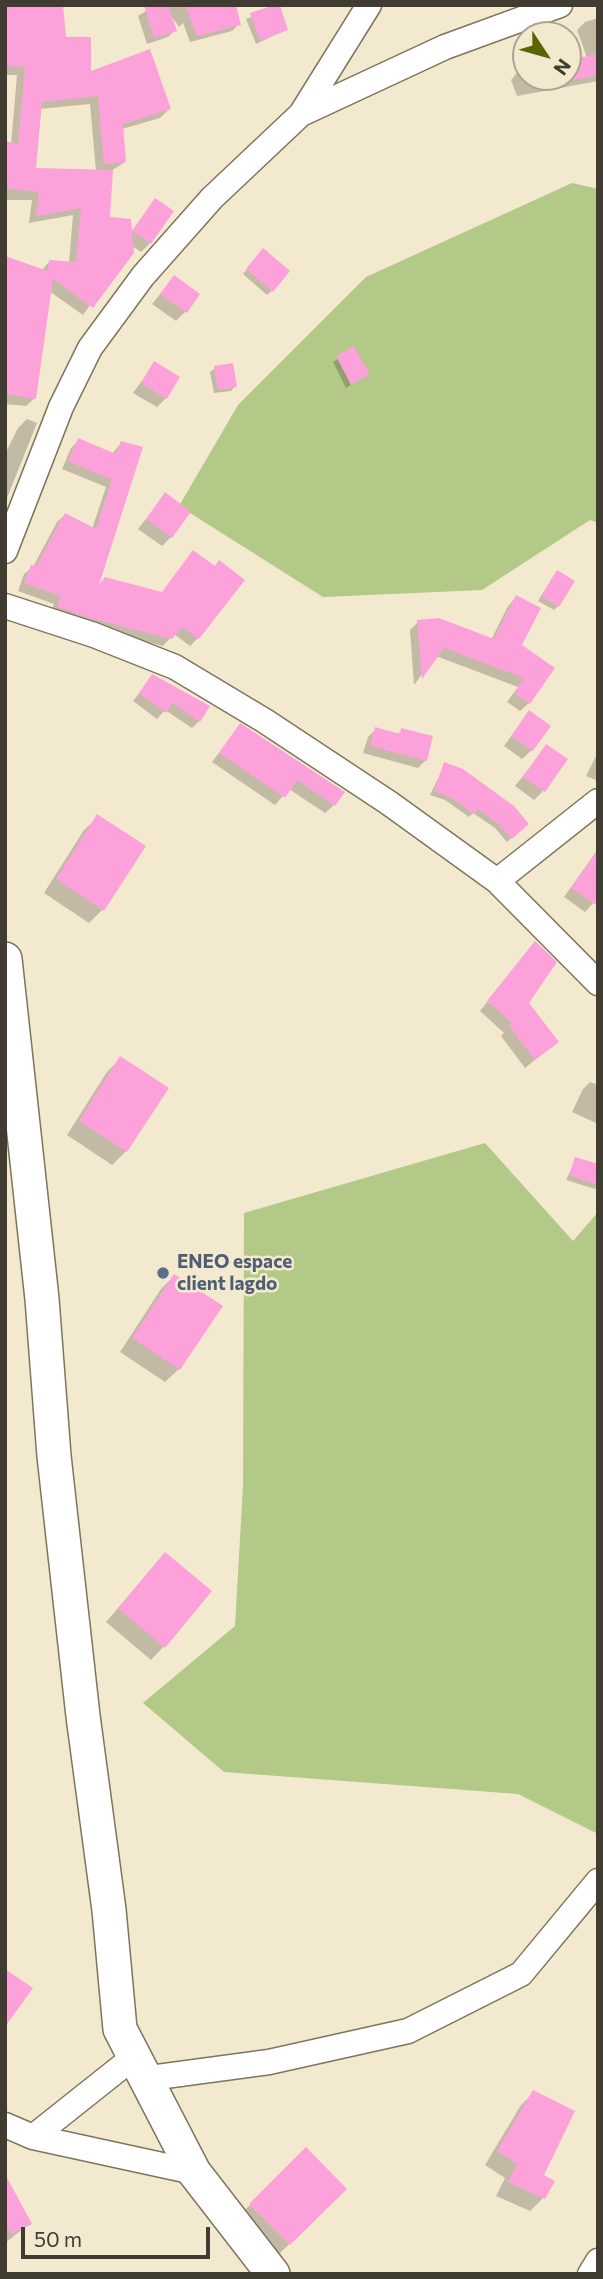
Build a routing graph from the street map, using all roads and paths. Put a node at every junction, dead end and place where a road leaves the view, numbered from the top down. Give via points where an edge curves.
1 (369, 5) edge
2 (560, 5) edge
3 (301, 114) junction
4 (5, 551) edge
5 (5, 606) edge
6 (598, 801) edge
7 (497, 881) junction
8 (5, 959) edge
9 (598, 984) edge
10 (598, 1881) edge
11 (135, 2056) junction
12 (5, 2125) edge
13 (33, 2137) junction
14 (194, 2172) junction
15 (598, 2261) edge
16 (273, 2274) edge
17 (590, 2274) edge

1 - 3 street
2 - 3 street via 445,47
3 - 4 street via 186,227 90,348 61,407
5 - 7 street via 175,667 366,788
6 - 7 street
7 - 9 street
8 - 11 street via 42,1298 54,1456 115,1992 120,2029
10 - 11 street via 521,1975 408,2031 269,2062 150,2078
11 - 13 street
11 - 14 street
12 - 13 street
13 - 14 street
14 - 16 street
15 - 17 street

